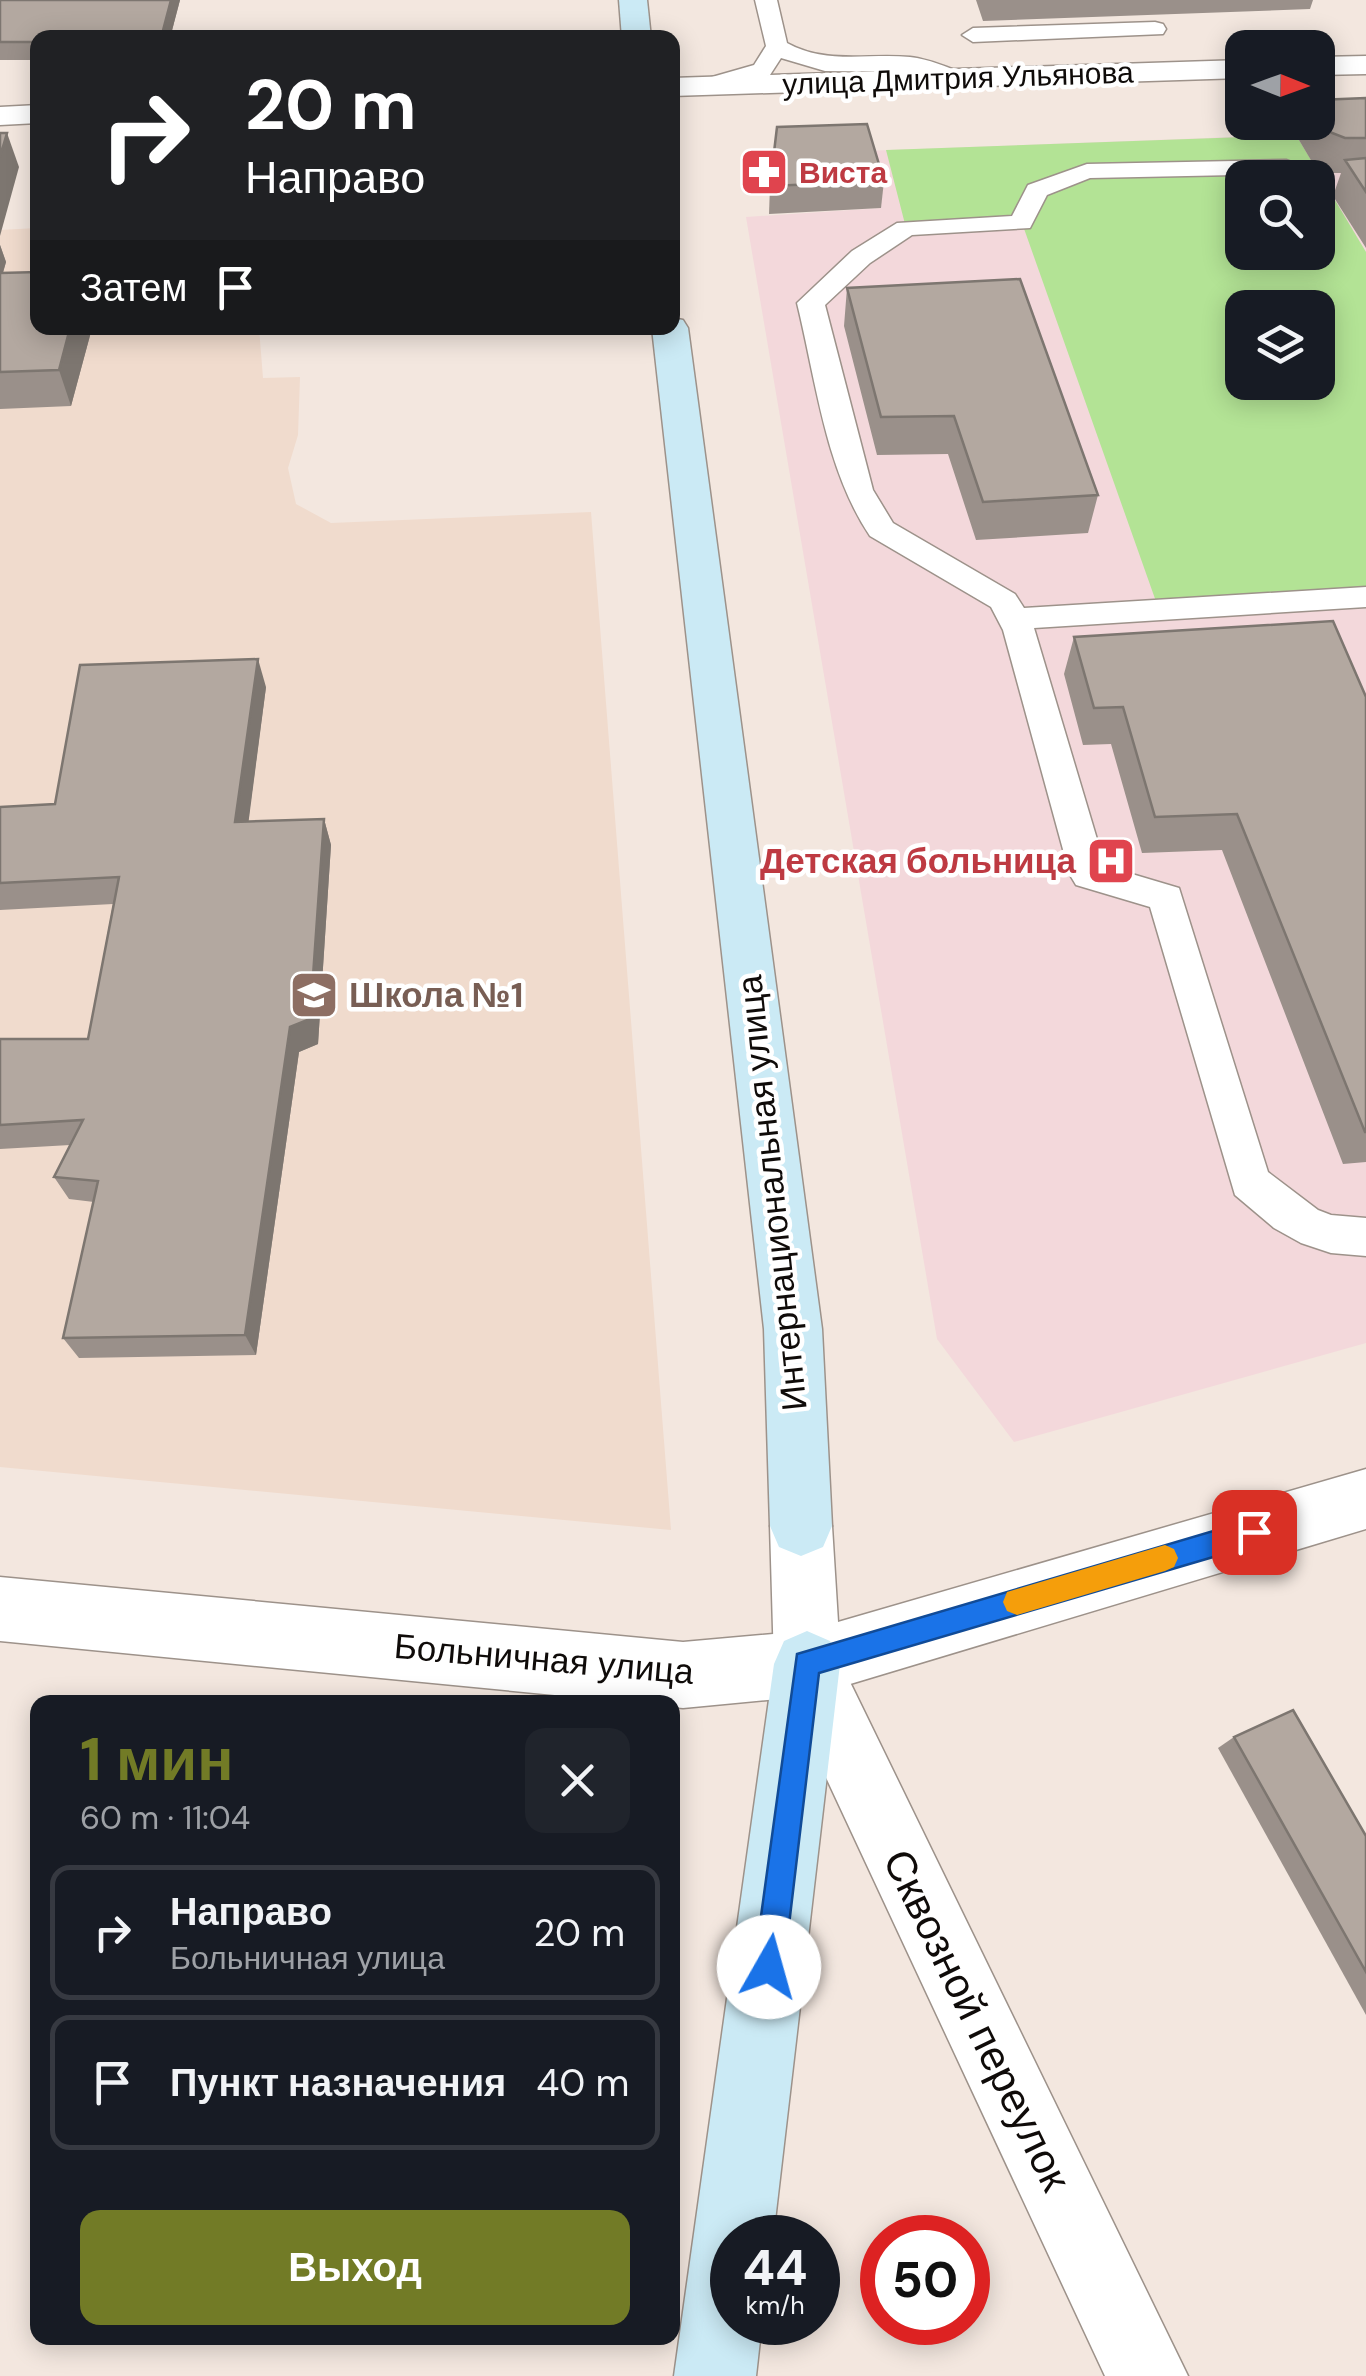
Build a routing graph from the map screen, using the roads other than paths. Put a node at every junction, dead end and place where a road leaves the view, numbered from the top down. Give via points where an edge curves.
1 (633, 0) edge
2 (766, 0) edge
3 (1138, 0) edge
4 (1155, 29) junction
5 (635, 30) edge
6 (777, 46) junction
7 (1366, 65) edge
8 (1335, 66) edge
9 (1225, 69) edge
10 (1178, 71) junction
11 (970, 77) junction
12 (680, 86) edge
13 (706, 86) junction
14 (30, 114) edge
15 (0, 116) edge
16 (1225, 168) edge
17 (671, 335) edge
18 (1366, 596) edge
19 (1013, 619) junction
20 (1366, 1237) edge
21 (1366, 1499) edge
22 (800, 1526) joint
23 (0, 1609) edge
24 (807, 1664) junction
25 (737, 2215) edge
26 (718, 2345) edge
27 (714, 2376) edge
28 (1148, 2376) edge

1 - 5 main road
2 - 6 lane
3 - 4 lane
4 - 10 lane
4 - 11 lane via 970,27
6 - 11 lane via 799,61 912,64
6 - 13 lane via 762,70
7 - 8 street
9 - 10 street, улица Дмитрия Ульянова
10 - 11 street, улица Дмитрия Ульянова
11 - 13 street, улица Дмитрия Ульянова
12 - 13 street, улица Дмитрия Ульянова
14 - 15 street
16 - 19 lane via 1087,171 1037,190 1022,223 906,228 811,303 858,490 881,529 1004,601
17 - 22 main road, Интернациональная улица via 793,1329
18 - 19 lane
19 - 20 lane via 1089,876 1166,898 1250,1182 1286,1214 1334,1238
21 - 24 street, Больничная улица
22 - 24 street, Интернациональная улица
23 - 24 street, Больничная улица via 683,1675
24 - 25 main road, Интернациональная улица
24 - 28 street, Сквозной переулок
26 - 27 main road

